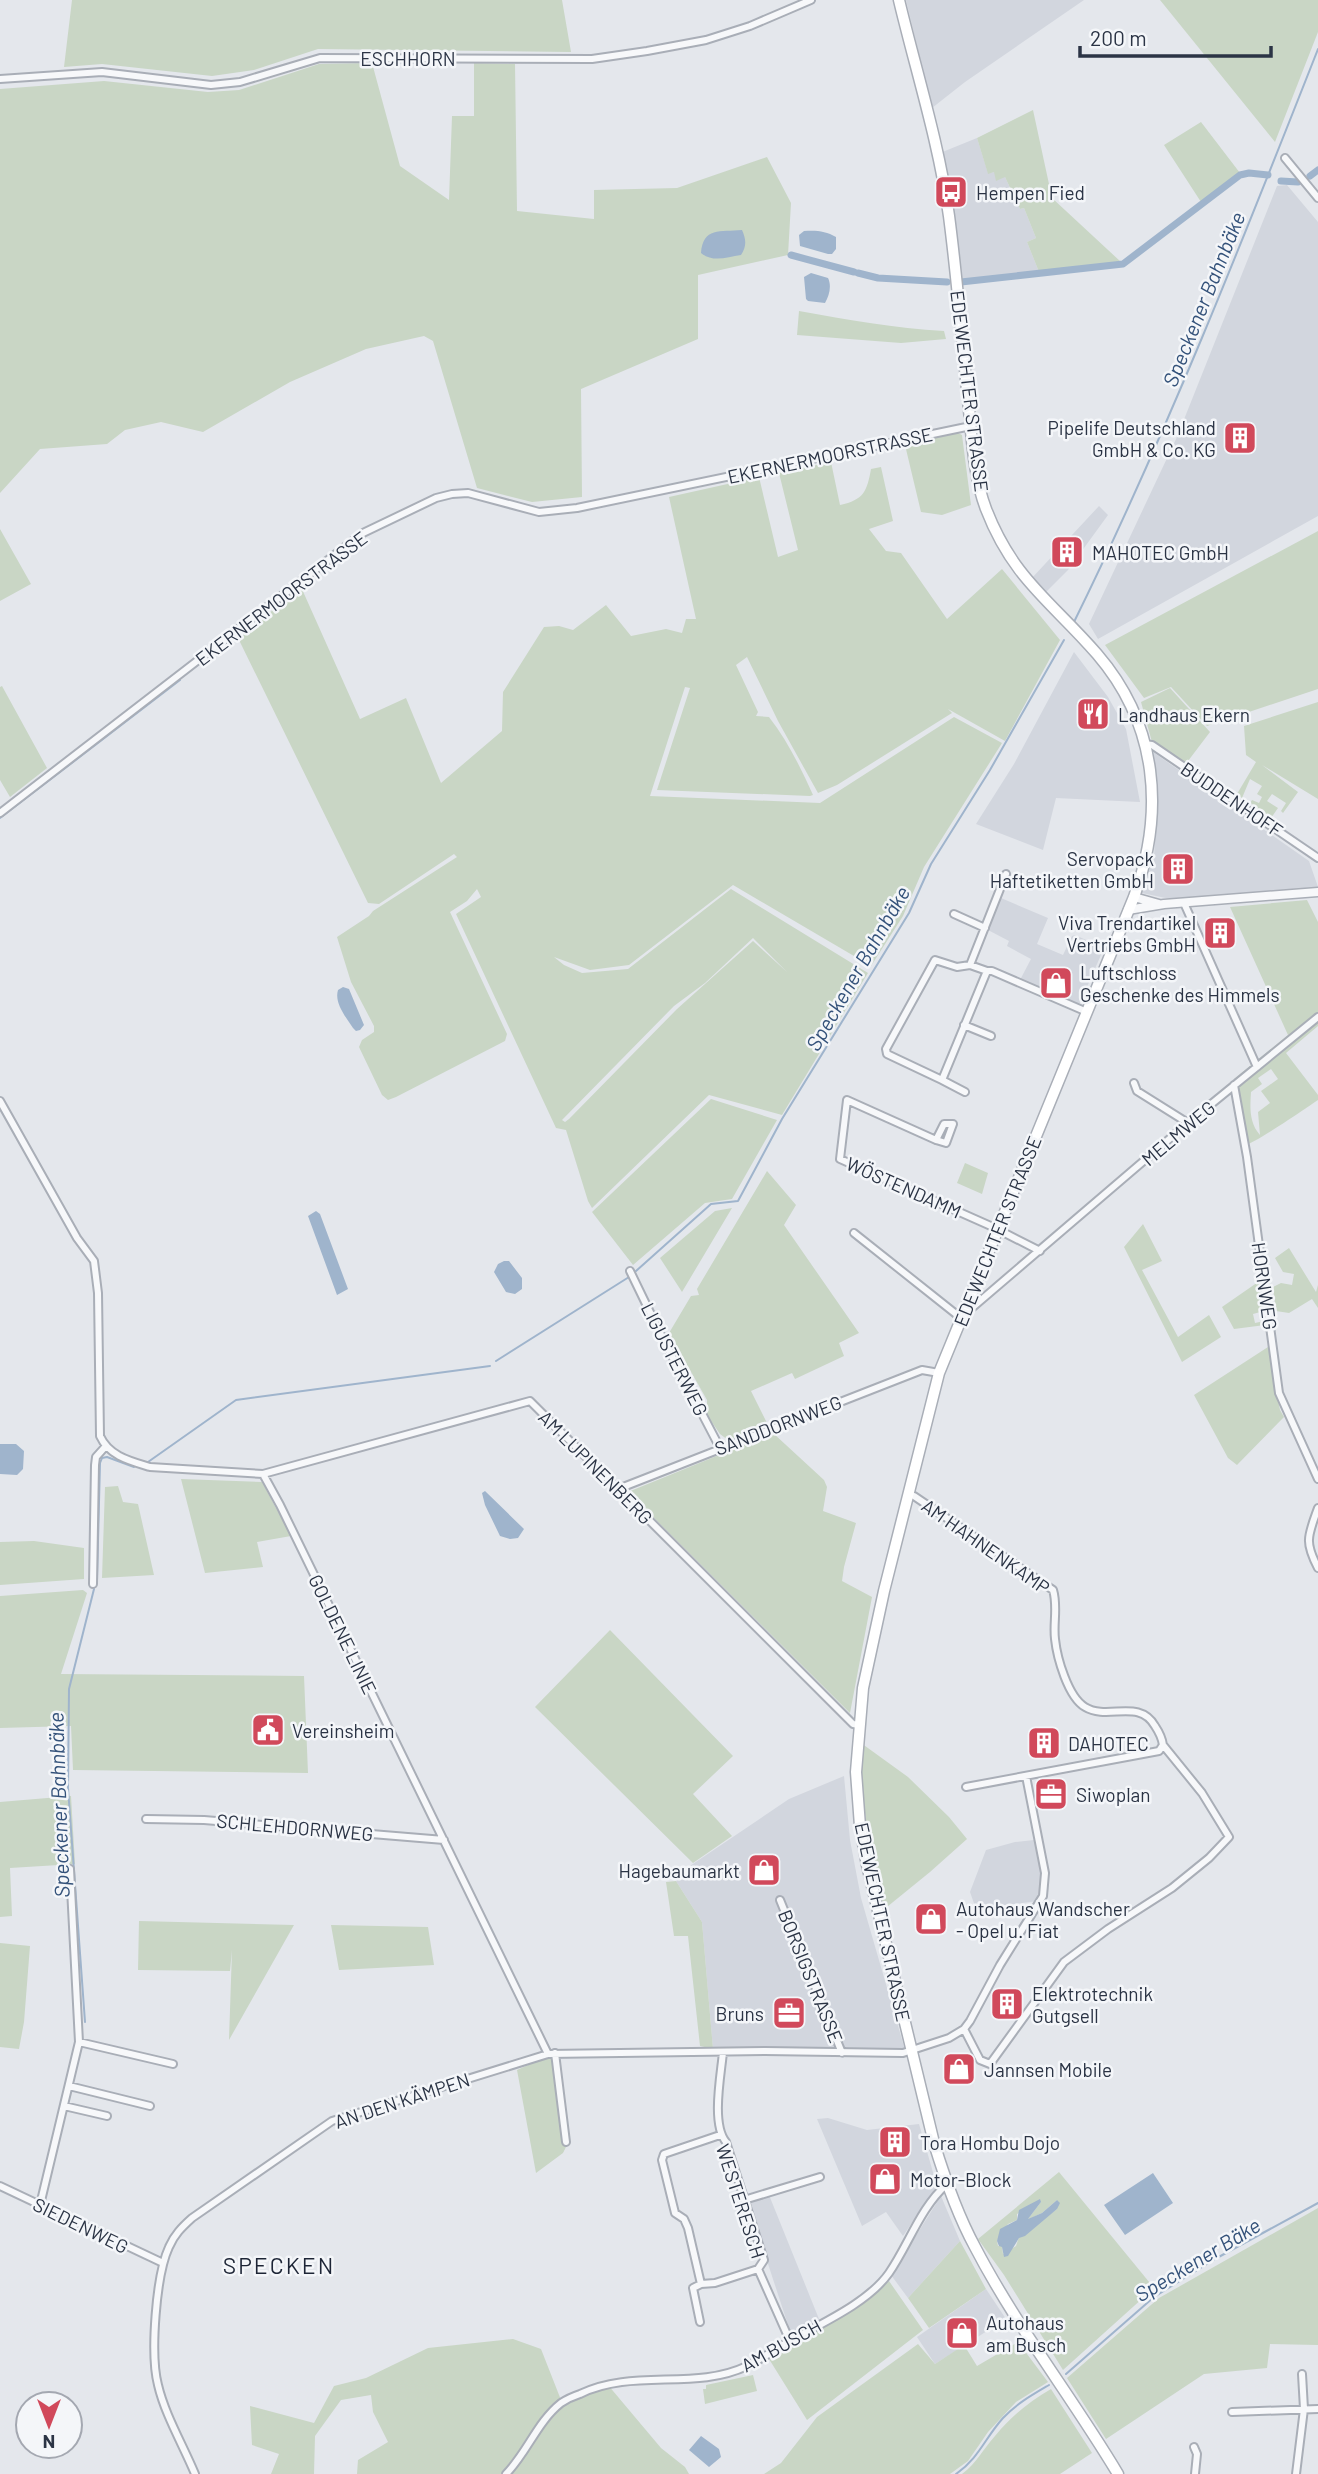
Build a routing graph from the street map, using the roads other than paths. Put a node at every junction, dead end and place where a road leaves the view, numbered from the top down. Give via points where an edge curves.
1 (811, 0) edge
2 (899, 0) edge
3 (0, 79) edge
4 (1285, 158) dead end
5 (1318, 198) edge
6 (971, 426) junction
7 (1144, 744) junction
8 (0, 813) edge
9 (1318, 858) edge
10 (1006, 874) dead end
11 (1318, 892) edge
12 (1134, 897) junction
13 (1184, 903) junction
14 (1162, 904) junction
15 (1128, 910) junction
16 (954, 914) dead end
17 (985, 928) junction
18 (970, 965) junction
19 (987, 971) junction
20 (1087, 1012) junction
21 (1318, 1017) edge
22 (964, 1025) junction
23 (991, 1036) dead end
24 (1257, 1067) junction
25 (942, 1080) junction
26 (1134, 1083) dead end
27 (1234, 1085) junction
28 (965, 1092) dead end
29 (0, 1101) edge
30 (1188, 1124) junction
31 (936, 1140) dead end
32 (998, 1229) junction
33 (854, 1233) dead end
34 (1040, 1251) junction
35 (630, 1271) dead end
36 (973, 1307) dead end
37 (961, 1318) junction
38 (939, 1373) junction
39 (105, 1447) junction
40 (720, 1448) junction
41 (263, 1475) junction
42 (1318, 1479) edge
43 (618, 1489) junction
44 (908, 1494) junction
45 (1318, 1508) edge
46 (1318, 1568) edge
47 (93, 1584) dead end
48 (859, 1725) junction
49 (1163, 1745) junction
50 (1026, 1776) junction
51 (966, 1787) dead end
52 (146, 1819) dead end
53 (444, 1840) junction
54 (70, 1868) dead end
55 (780, 1900) dead end
56 (964, 2029) junction
57 (79, 2042) junction
58 (912, 2051) junction
59 (723, 2052) junction
60 (552, 2053) junction
61 (842, 2053) junction
62 (173, 2064) dead end
63 (69, 2086) junction
64 (64, 2106) junction
65 (150, 2106) dead end
66 (107, 2116) dead end
67 (720, 2135) junction
68 (566, 2141) dead end
69 (820, 2178) dead end
70 (947, 2184) junction
71 (0, 2186) edge
72 (744, 2200) junction
73 (40, 2205) junction
74 (163, 2263) junction
75 (758, 2269) junction
76 (701, 2284) junction
77 (700, 2322) dead end
78 (790, 2341) junction
79 (1302, 2374) dead end
80 (1304, 2409) junction
81 (1318, 2409) edge
82 (1232, 2412) dead end
83 (1194, 2447) dead end
84 (195, 2474) edge
85 (506, 2474) edge
86 (1118, 2474) edge
87 (1195, 2474) edge
88 (1296, 2474) edge

1 - 3 street, ESCHHORN via 706,40 592,58 320,58 240,82 211,85 102,72
2 - 6 main road, EDEWECHTER STRASSE via 948,213
4 - 5 street
6 - 7 main road, EDEWECHTER STRASSE via 979,484 1003,548 1029,585 1111,673
6 - 8 street, EKERNERMOORSTRASSE via 577,508 539,512 468,493 436,498 363,533
7 - 9 street, BUDDENHOFF via 1152,745
7 - 12 main road, EDEWECHTER STRASSE via 1153,819
10 - 17 street
11 - 13 street
12 - 14 street
12 - 15 main road, EDEWECHTER STRASSE
13 - 14 street
13 - 24 street
14 - 15 street
15 - 20 main road, EDEWECHTER STRASSE
16 - 17 street
17 - 18 street
18 - 19 street
18 - 25 street via 957,967 935,960 886,1049 887,1055
19 - 20 street
19 - 22 street
20 - 32 main road, EDEWECHTER STRASSE
21 - 24 street, MELMWEG
22 - 23 street
22 - 25 street
24 - 27 street, MELMWEG
25 - 28 street
26 - 30 street via 1137,1091
27 - 30 street, MELMWEG
27 - 42 street, HORNWEG via 1279,1393
29 - 39 street via 76,1238 94,1261 100,1436
30 - 34 street, MELMWEG
31 - 32 street, WÖSTENDAMM via 847,1100 839,1159
32 - 34 street
32 - 37 main road, EDEWECHTER STRASSE
33 - 37 street
34 - 36 street, MELMWEG
35 - 40 street, LIGUSTERWEG
37 - 38 main road, EDEWECHTER STRASSE
38 - 40 street, SANDDORNWEG via 922,1370
38 - 44 main road, EDEWECHTER STRASSE
39 - 41 street via 150,1467
39 - 47 street via 95,1465
40 - 43 street, SANDDORNWEG
41 - 43 street, AM LUPINENBERG via 530,1401
41 - 53 street, GOLDENE LINIE
43 - 48 street, AM LUPINENBERG
44 - 48 main road, EDEWECHTER STRASSE via 867,1665
44 - 49 street, AM HAHNENKAMP via 1053,1590 1058,1658 1076,1699 1093,1710 1149,1716
45 - 46 street via 1307,1538
48 - 58 main road, EDEWECHTER STRASSE via 860,1826
49 - 50 street via 1159,1751
49 - 56 street, AM HAHNENKAMP via 1202,1793 1229,1837 1172,1888 1064,1962 990,2064 981,2060
50 - 51 street
50 - 56 street via 1045,1873 1043,1896
52 - 53 street, SCHLEHDORNWEG via 204,1819
53 - 60 street, GOLDENE LINIE
54 - 57 street
55 - 61 street, BORSIGSTRASSE
56 - 58 street, AN DEN KÄMPEN
57 - 62 street
57 - 63 street
58 - 61 street, AN DEN KÄMPEN
58 - 70 main road, EDEWECHTER STRASSE
59 - 60 street, AN DEN KÄMPEN
59 - 61 street, AN DEN KÄMPEN
59 - 67 street, WESTERESCH
60 - 68 street, GOLDENE LINIE
60 - 74 street, AN DEN KÄMPEN via 332,2121 192,2218 177,2232
63 - 64 street
63 - 65 street
64 - 66 street
64 - 73 street
67 - 72 street, WESTERESCH
67 - 76 street via 668,2151 662,2160 675,2213 684,2218 688,2228
69 - 72 street
70 - 78 street, AM BUSCH via 888,2274 863,2297
70 - 86 main road, EDEWECHTER STRASSE via 975,2248
71 - 73 street, SIEDENWEG
72 - 75 street, WESTERESCH via 764,2260
73 - 74 street, SIEDENWEG
74 - 84 street, AN DEN KÄMPEN via 154,2347 157,2383
75 - 76 street
75 - 78 street, WESTERESCH
76 - 77 street via 692,2288
78 - 85 street, AM BUSCH via 733,2372 610,2382 588,2390 562,2403
79 - 80 street
80 - 81 street
80 - 82 street
80 - 88 street
83 - 87 street

